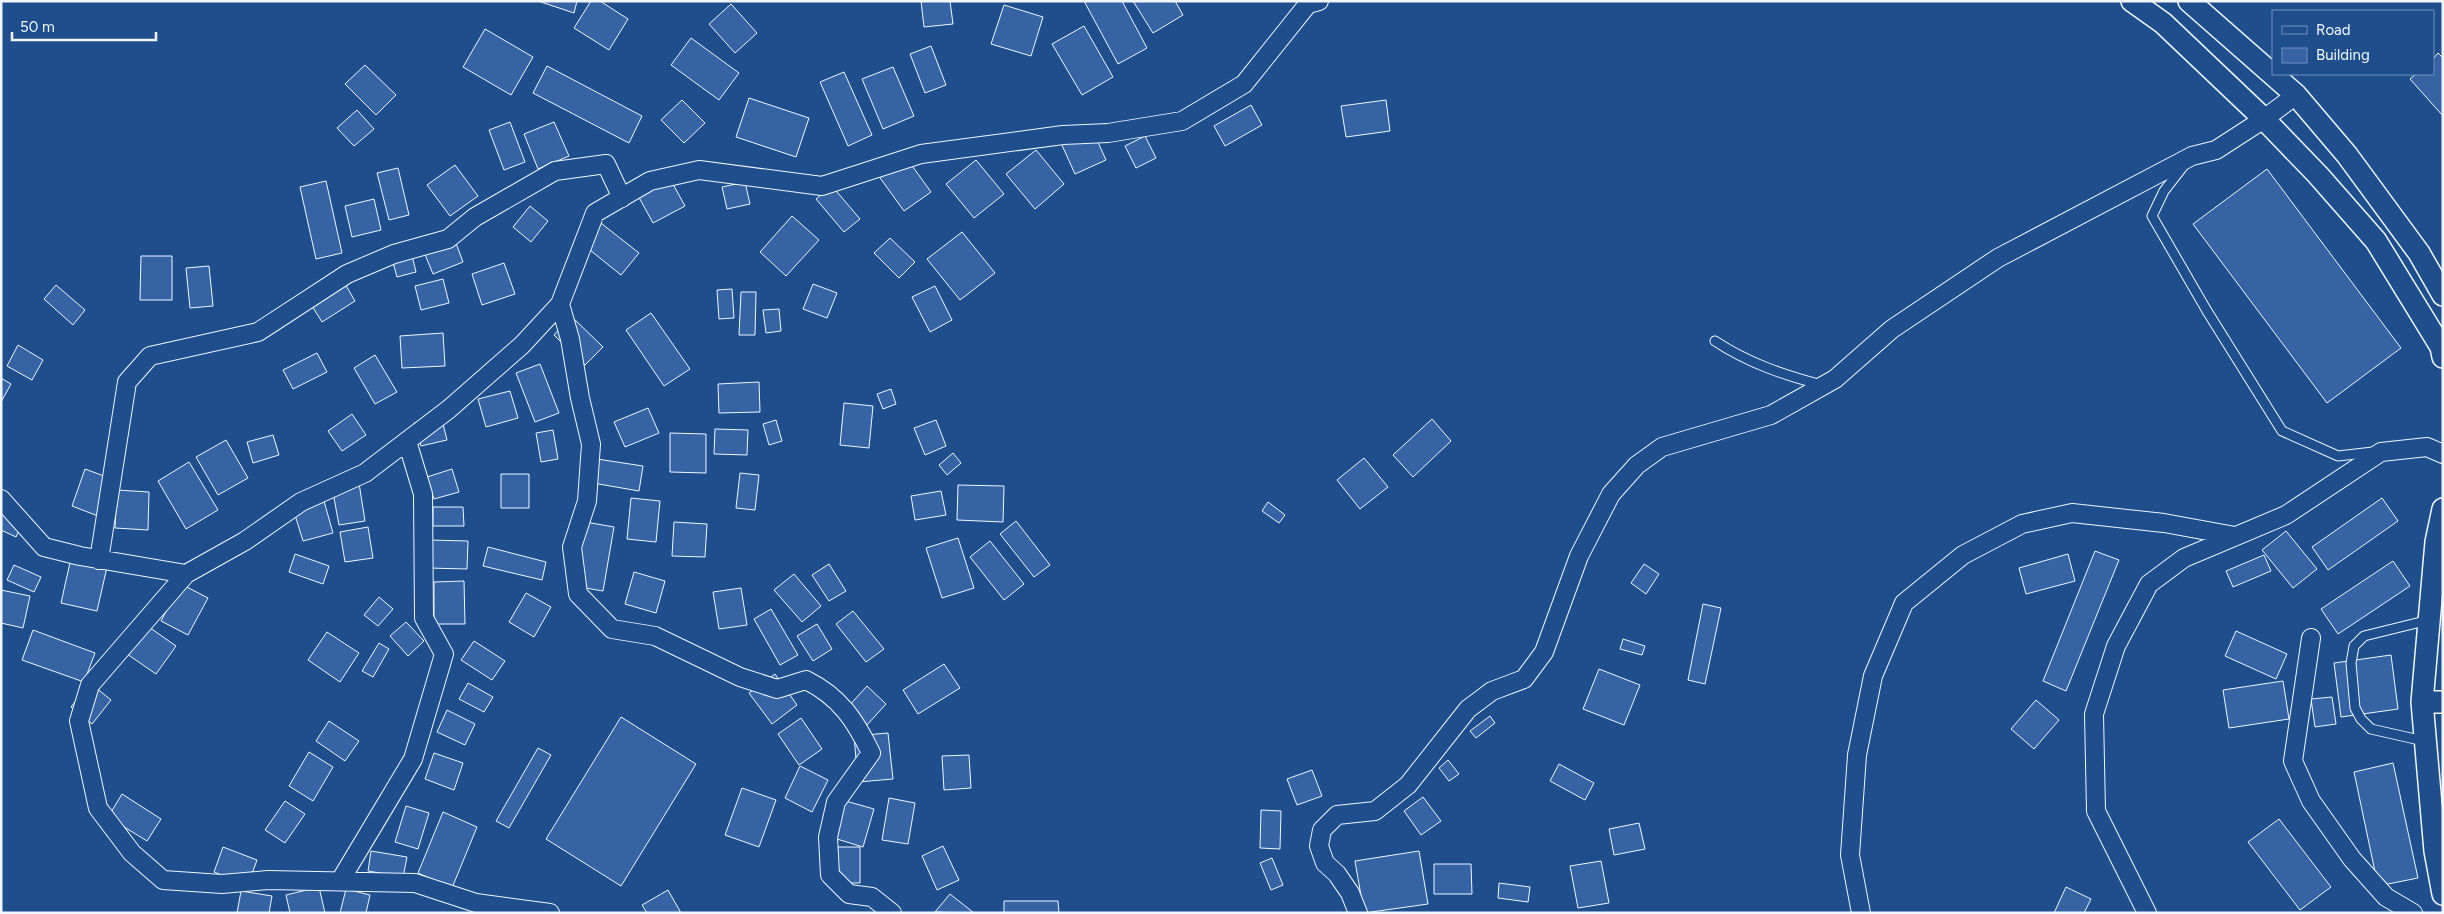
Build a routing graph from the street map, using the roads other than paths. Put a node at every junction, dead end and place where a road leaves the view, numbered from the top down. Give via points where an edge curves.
1 (1319, 1) edge
2 (2132, 1) edge
3 (2190, 1) edge
4 (2272, 74) edge
5 (2273, 75) edge
6 (2296, 95) junction
7 (2264, 119) junction
8 (2192, 156) junction
9 (622, 198) junction
10 (2443, 295) edge
11 (560, 304) junction
12 (1715, 341) dead end
13 (2443, 357) edge
14 (1823, 386) junction
15 (407, 441) junction
16 (2381, 452) junction
17 (2443, 454) edge
18 (1, 499) edge
19 (2443, 509) edge
20 (2235, 536) junction
21 (99, 560) junction
22 (186, 574) junction
23 (2429, 620) junction
24 (2311, 638) dead end
25 (2432, 702) edge
26 (2426, 742) junction
27 (340, 881) junction
28 (2443, 894) edge
29 (550, 913) edge
30 (892, 913) edge
31 (1358, 913) edge
32 (1861, 913) edge
33 (2147, 913) edge
34 (2413, 913) edge

1 - 9 street via 1308,4 1244,84 1182,121 1108,133 1063,135 921,154 822,186 699,170 650,181
2 - 7 street via 2163,23
3 - 4 street
5 - 6 street
6 - 7 street
6 - 10 street via 2347,155 2397,223
7 - 8 street via 2216,150
7 - 13 street via 2376,241 2441,347
8 - 14 street via 1998,258 1892,329
8 - 16 lane via 2164,191 2152,216 2282,431 2338,456
9 - 11 street via 595,213
9 - 21 street via 606,164 555,171 475,217 448,239 394,254 347,274 258,332 150,356 127,382
11 - 15 street via 522,345
11 - 30 street via 591,444 587,501 572,547 578,594 612,629 655,636 740,677 777,689 806,680 824,689 855,721 871,753 836,802 828,837 830,875 849,894 872,896
12 - 14 lane via 1739,357
14 - 31 street via 1770,415 1662,447 1630,472 1611,494 1579,556 1544,652 1524,679 1492,691 1468,709 1398,795 1375,811 1337,815 1322,830 1319,846 1325,862 1350,893
15 - 22 street via 365,473 302,502 245,541
15 - 27 street via 423,494 424,618 444,654 412,758
16 - 17 street via 2427,447
16 - 20 street via 2286,515
18 - 21 street via 44,547
19 - 23 street via 2436,542
20 - 32 street via 2164,523 2072,513 2022,524 1963,555 1904,603 1873,676 1858,755 1850,856
20 - 33 street via 2184,558 2149,584 2116,646 2094,714 2096,811
21 - 22 street
22 - 27 street via 90,685 79,720 98,808 132,853 163,880 222,884 268,880
23 - 25 street
23 - 26 lane via 2364,636 2354,646 2351,663 2354,708 2361,719 2371,728
24 - 34 street via 2293,761 2311,801 2352,859 2386,897
25 - 26 street
26 - 28 street via 2435,851
27 - 29 street via 415,883 476,903

